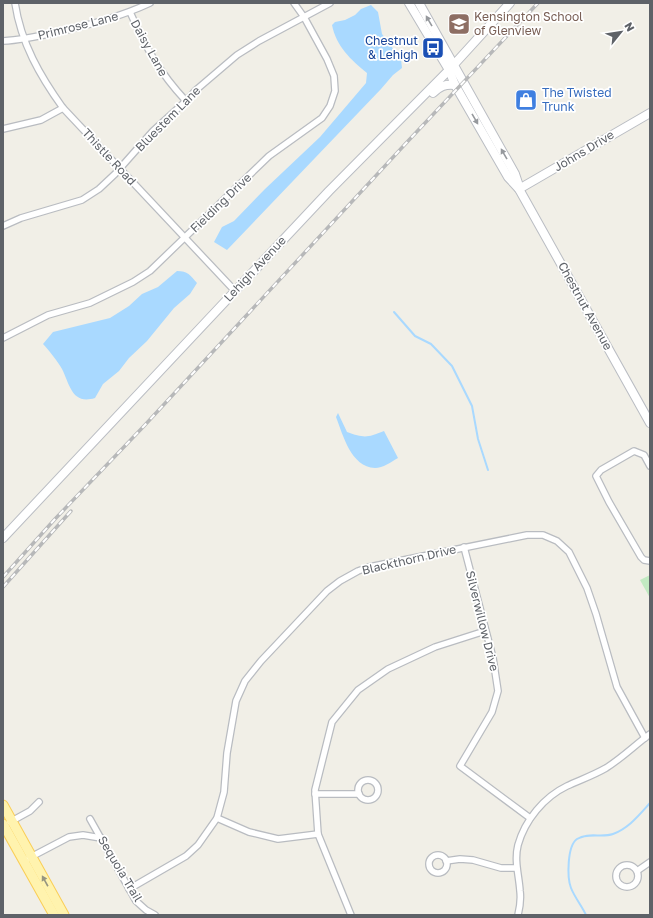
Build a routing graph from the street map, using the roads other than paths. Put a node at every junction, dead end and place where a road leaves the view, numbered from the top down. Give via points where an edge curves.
1 (15, 3) edge
2 (150, 3) edge
3 (294, 3) edge
4 (330, 3) edge
5 (409, 3) edge
6 (419, 3) edge
7 (510, 3) edge
8 (130, 12) junction
9 (304, 17) junction
10 (24, 39) junction
11 (3, 41) edge
12 (451, 67) junction
13 (455, 85) junction
14 (186, 101) junction
15 (63, 108) junction
16 (650, 113) edge
17 (3, 129) edge
18 (352, 168) junction
19 (120, 169) junction
20 (519, 189) junction
21 (3, 226) edge
22 (185, 238) junction
23 (235, 291) junction
24 (3, 338) edge
25 (650, 423) edge
26 (650, 466) edge
27 (3, 538) edge
28 (464, 547) junction
29 (650, 561) edge
30 (485, 631) junction
31 (650, 734) edge
32 (645, 738) junction
33 (315, 794) junction
34 (359, 794) dead end
35 (39, 802) dead end
36 (3, 805) edge
37 (217, 818) junction
38 (530, 818) junction
39 (90, 819) dead end
40 (6, 824) edge
41 (318, 834) junction
42 (101, 838) junction
43 (27, 859) junction
44 (446, 861) dead end
45 (650, 862) edge
46 (516, 868) junction
47 (637, 871) dead end
48 (129, 889) junction
49 (54, 915) edge
50 (64, 915) edge
51 (155, 915) edge
52 (351, 915) edge
53 (518, 915) edge

1 - 10 street, Thistle Road
2 - 8 street, Primrose Lane
3 - 9 street, Fielding Drive
4 - 9 street, Bluestem Lane
5 - 12 street, Chestnut Avenue
12 -> 6 street, Chestnut Avenue
7 - 12 street, Lehigh Avenue
8 - 10 street, Primrose Lane via 110,20
8 - 14 street, Daisy Lane via 157,66
9 - 14 street, Bluestem Lane via 237,55
9 - 22 street, Fielding Drive via 334,76 335,91 330,106 322,118 269,156
10 - 11 street, Primrose Lane
10 - 15 street, Thistle Road via 45,83
12 - 13 street, Chestnut Avenue
12 - 18 street, Lehigh Avenue
20 -> 12 street, Chestnut Avenue via 515,174
13 - 18 street via 438,88 367,160
13 -> 20 street, Chestnut Avenue via 508,177
14 - 19 street, Bluestem Lane via 153,131
15 - 17 street via 41,120
15 - 19 street, Thistle Road
16 - 20 street, Johns Drive
18 - 23 street, Lehigh Avenue
19 - 21 street, Bluestem Lane via 99,189 82,200
19 - 22 street, Thistle Road
20 - 25 street, Chestnut Avenue
22 - 23 street, Thistle Road
22 - 24 street, Fielding Drive via 150,271 133,282 90,303 48,315
23 - 27 street, Lehigh Avenue
26 - 29 street via 644,455 634,452 600,470 596,476 640,557
28 - 30 street, Silverwillow Drive
28 - 32 street, Blackthorn Drive via 527,535 543,535 558,541 569,552 587,588 618,687
28 - 37 street, Blackthorn Drive via 369,567 340,581 323,595 261,661 245,681 236,702 227,753 224,792
30 - 33 street via 435,647 388,669 358,690 332,722
30 - 38 street, Silverwillow Drive via 493,658 498,691 492,712 460,766
31 - 32 street
32 - 38 street via 606,768 551,796
33 - 34 street
33 - 41 street
35 - 40 street via 30,811
36 - 40 main road
37 - 41 street via 249,832 278,839
37 - 48 street, Blackthorn Drive via 198,845 186,856
38 - 46 street via 518,845
39 - 42 street, Sequoia Trail
40 - 43 main road
41 - 52 street
42 - 43 street via 83,834 69,837
42 - 48 street, Sequoia Trail
43 - 49 main road
50 -> 43 main road
44 - 46 street via 473,860 501,868
45 - 47 street
46 - 53 street via 520,891
48 - 51 street, Sequoia Trail via 136,901

